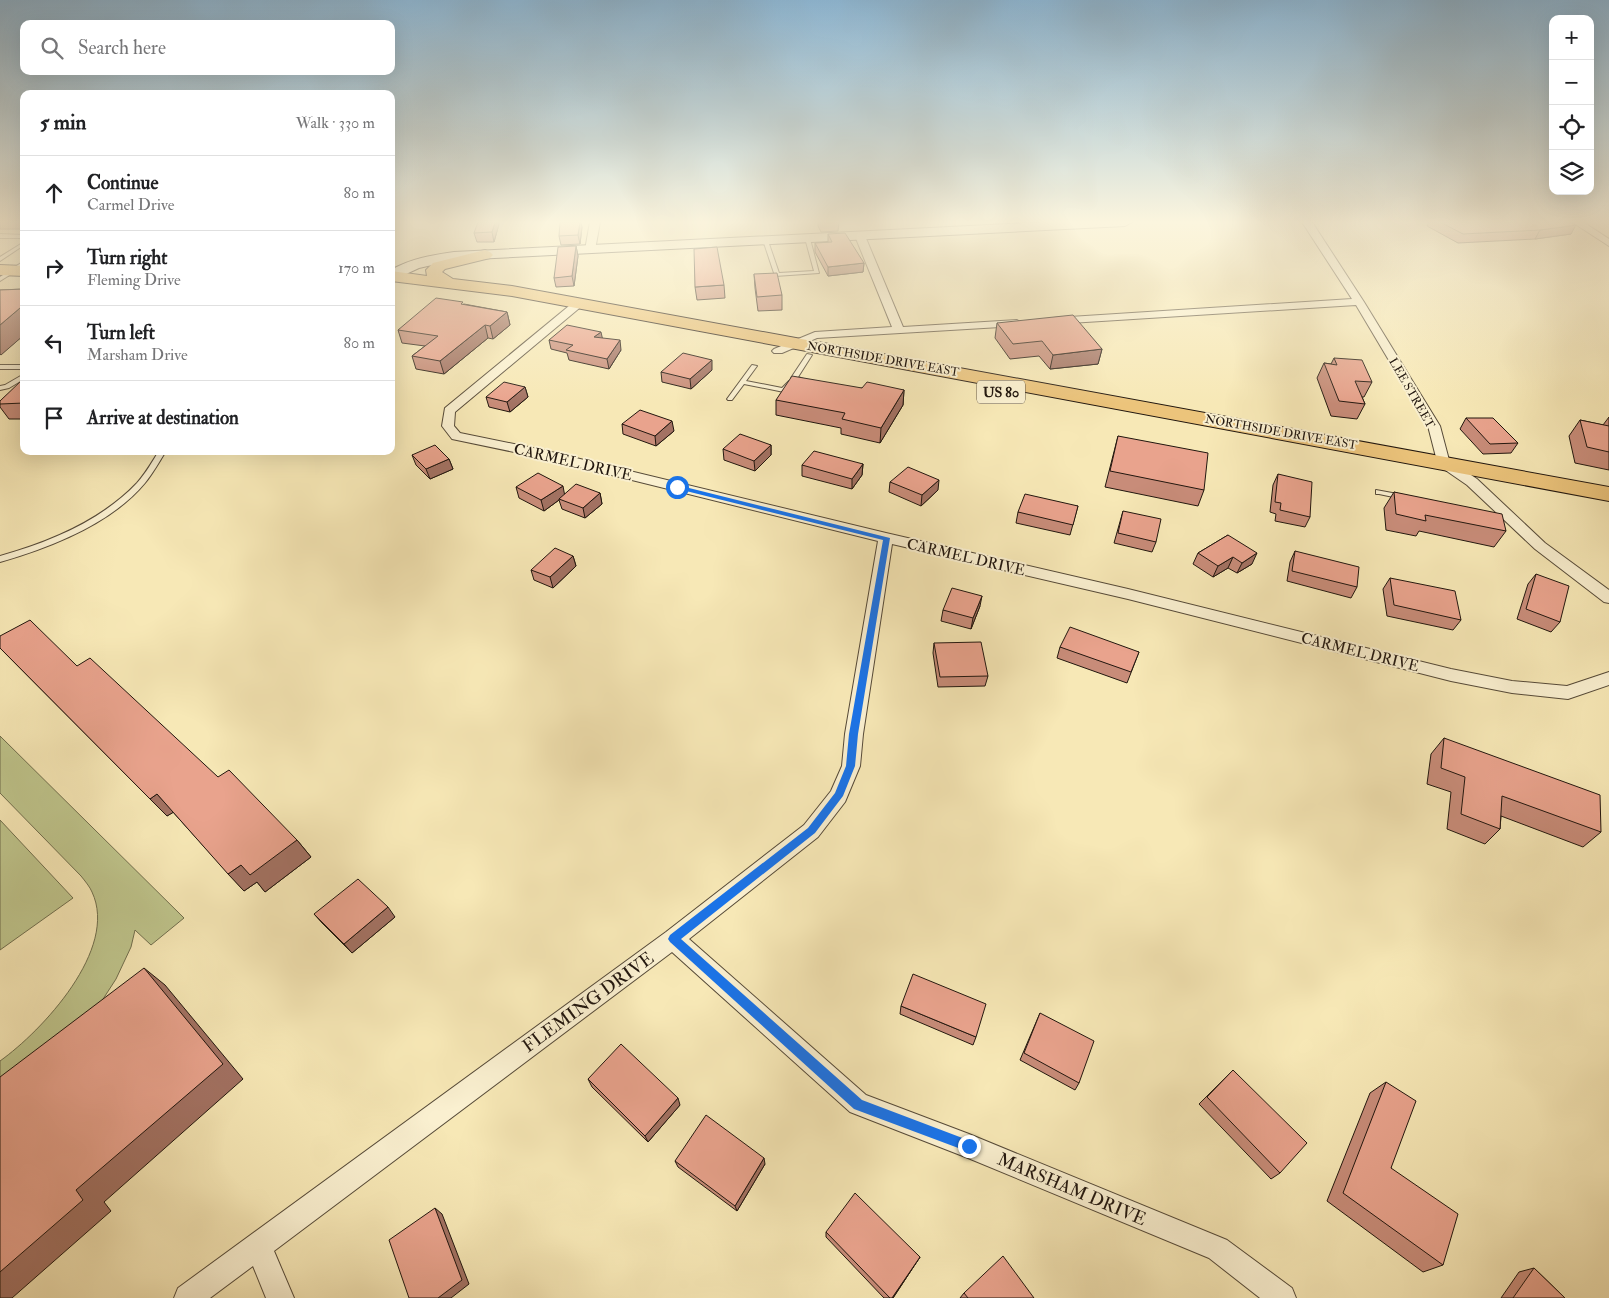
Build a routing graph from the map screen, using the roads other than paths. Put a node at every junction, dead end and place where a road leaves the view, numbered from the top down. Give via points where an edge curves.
1 (409, 283) edge
2 (451, 283) edge
3 (879, 283) edge
4 (1346, 283) edge
5 (1359, 302) junction
6 (572, 308) junction
7 (1046, 321) edge
8 (1026, 322) edge
9 (899, 330) junction
10 (794, 350) junction
11 (754, 366) dead end
12 (0, 367) edge
13 (20, 367) edge
14 (794, 378) junction
15 (20, 379) edge
16 (743, 382) junction
17 (812, 382) edge
18 (0, 388) edge
19 (730, 399) dead end
20 (161, 455) edge
21 (1443, 462) junction
22 (1472, 482) junction
23 (1379, 492) dead end
24 (1609, 494) edge
25 (1408, 498) edge
26 (1609, 508) edge
27 (1494, 517) edge
28 (1514, 521) junction
29 (886, 538) junction
30 (0, 559) edge
31 (1609, 598) edge
32 (1609, 678) edge
33 (673, 939) junction
34 (258, 1245) junction
35 (188, 1298) edge
36 (280, 1298) edge
37 (1282, 1298) edge

1 - 6 main road, NORTHSIDE DRIVE EAST / US 80
2 - 6 main road, NORTHSIDE DRIVE EAST / US 80 via 512,291
3 - 9 street
4 - 5 street, LEE STREET
5 - 7 street
5 - 21 street, LEE STREET via 1434,426
6 - 10 main road, NORTHSIDE DRIVE EAST / US 80 via 717,338
6 - 29 street, CARMEL DRIVE via 449,411 448,426 456,436 543,454
8 - 9 street
9 - 10 street via 815,335
10 - 14 lane
10 - 21 main road, NORTHSIDE DRIVE EAST / US 80
10 - 22 main road, NORTHSIDE DRIVE EAST / US 80
11 - 16 lane
12 - 13 lane
14 - 16 lane via 784,390
14 - 17 lane
15 - 18 lane
16 - 19 lane
20 - 30 lane via 141,483 84,525 55,540
21 - 22 street
21 - 24 main road, NORTHSIDE DRIVE EAST / US 80
22 - 26 main road, NORTHSIDE DRIVE EAST / US 80
22 - 28 street
23 - 25 lane
27 - 28 lane
28 - 31 street via 1540,546
29 - 32 street, CARMEL DRIVE via 1512,687 1568,693
29 - 33 street, FLEMING DRIVE via 851,766 838,796 811,830
33 - 34 street, FLEMING DRIVE
33 - 37 street, MARSHAM DRIVE via 858,1104 969,1146 1218,1249
34 - 35 street, FLEMING DRIVE
34 - 36 street

